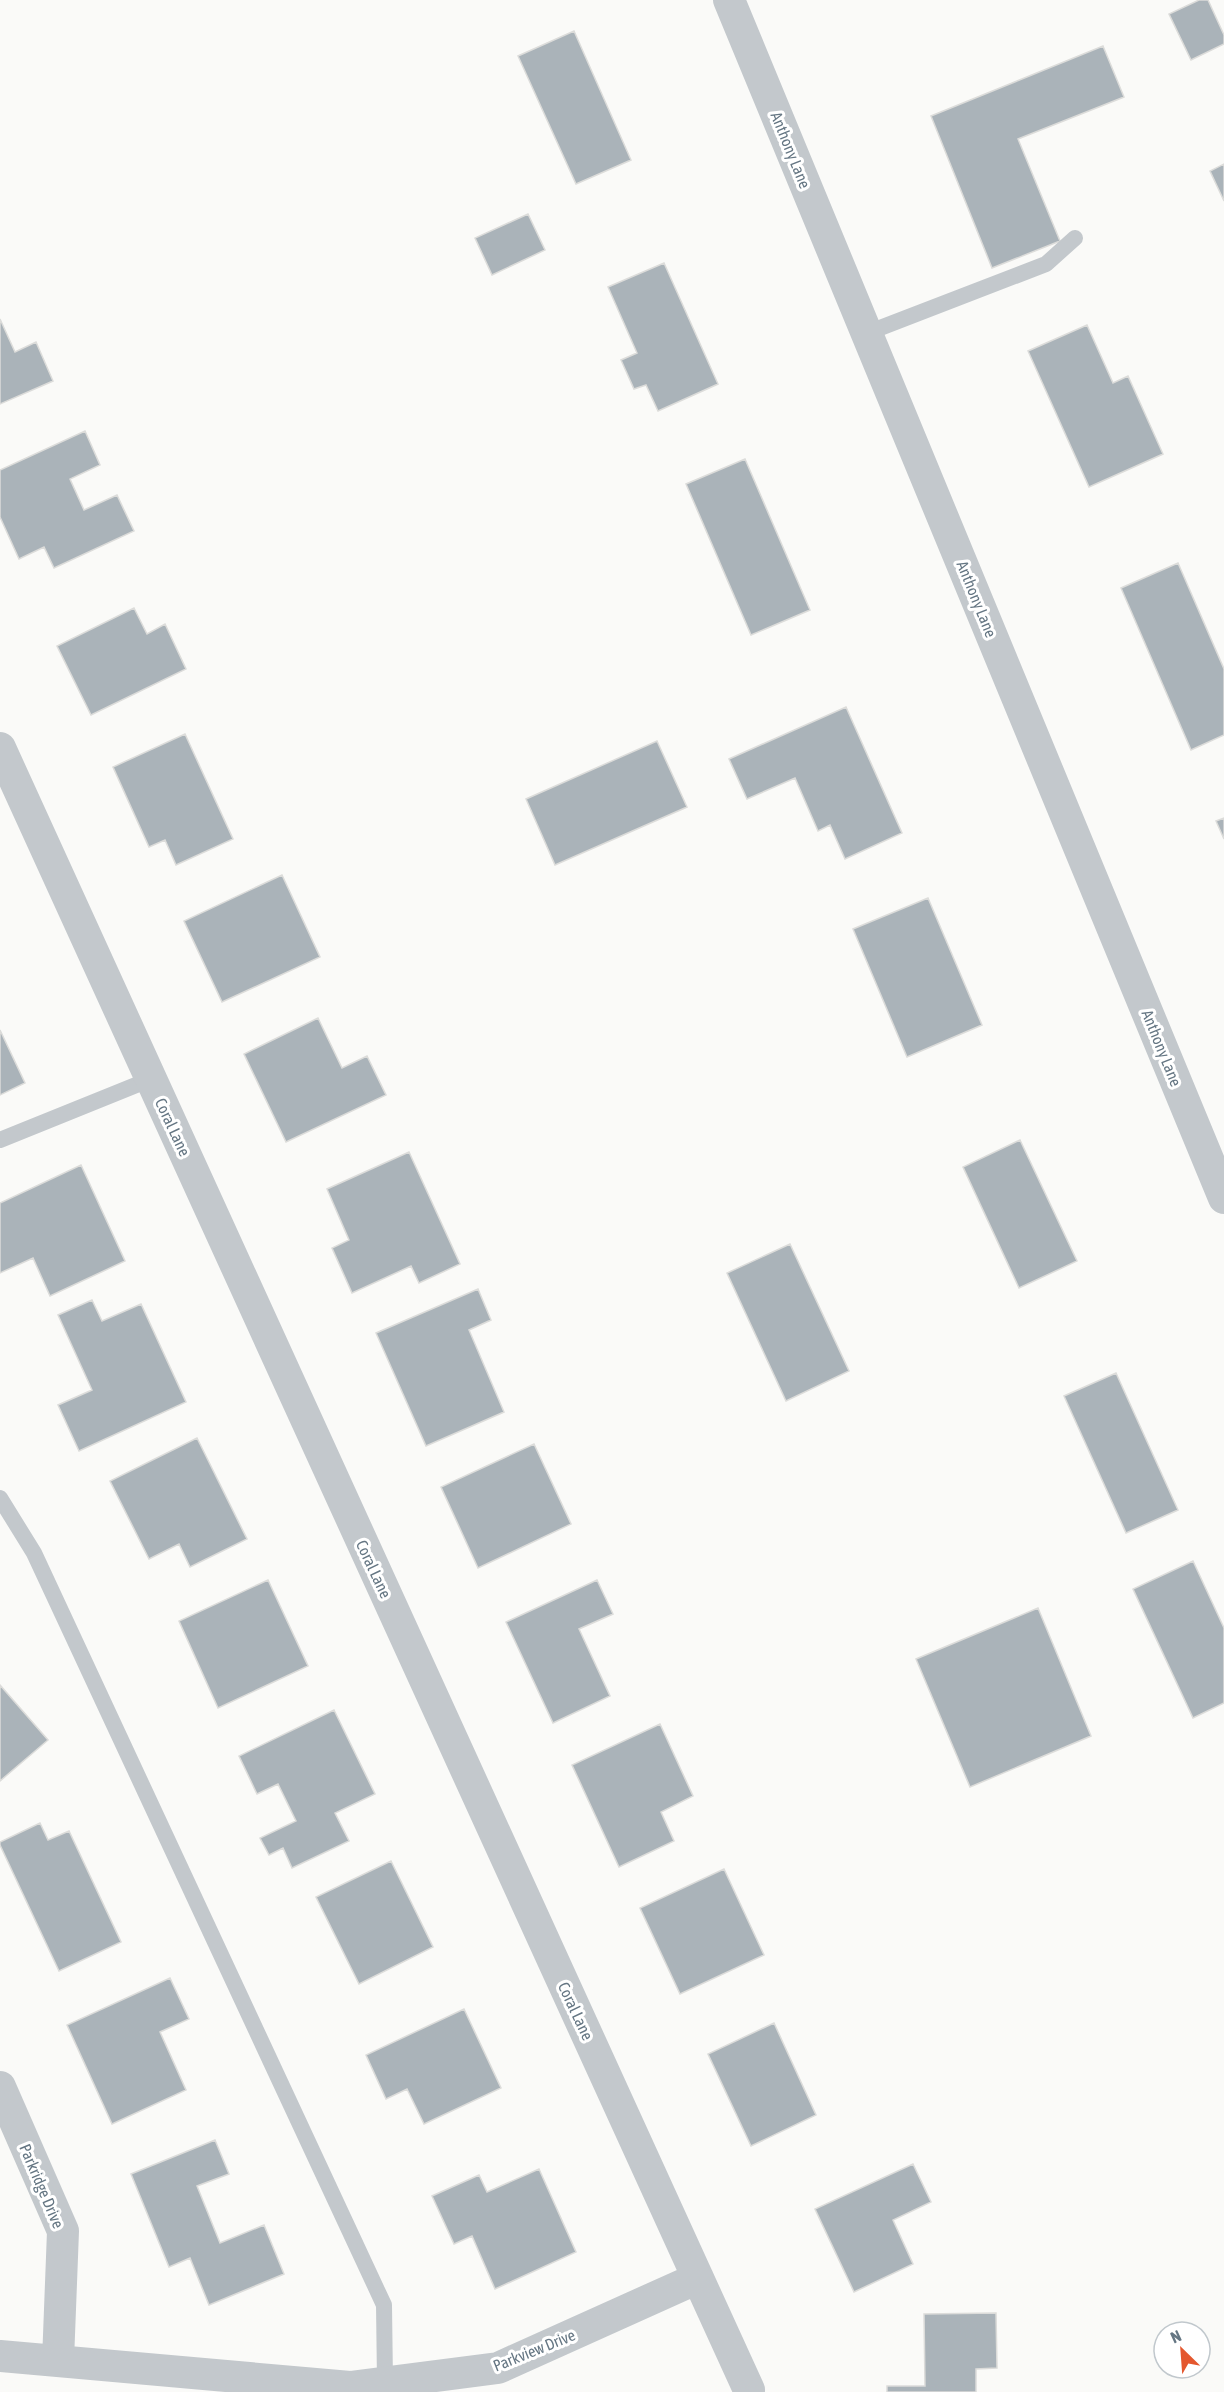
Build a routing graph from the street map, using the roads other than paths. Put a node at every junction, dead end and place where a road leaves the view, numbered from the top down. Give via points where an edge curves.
1 (729, 0) edge
2 (1075, 238) dead end
3 (867, 333) junction
4 (0, 748) edge
5 (151, 1079) junction
6 (0, 1140) edge
7 (1224, 1198) edge
8 (0, 1498) edge
9 (0, 2087) edge
10 (698, 2278) junction
11 (0, 2356) edge
12 (58, 2361) junction
13 (385, 2382) junction
14 (749, 2390) dead end

1 - 3 street, Anthony Lane
2 - 3 lane via 1046,264
3 - 7 street, Anthony Lane
4 - 5 street, Coral Lane
5 - 6 lane
5 - 10 street, Coral Lane
8 - 13 lane via 34,1553 384,2305
9 - 12 street, Parkridge Drive via 63,2231
10 - 13 street, Parkview Drive via 498,2368
10 - 14 street, Coral Lane
11 - 12 street, Parkview Drive
12 - 13 street, Parkview Drive via 350,2387

